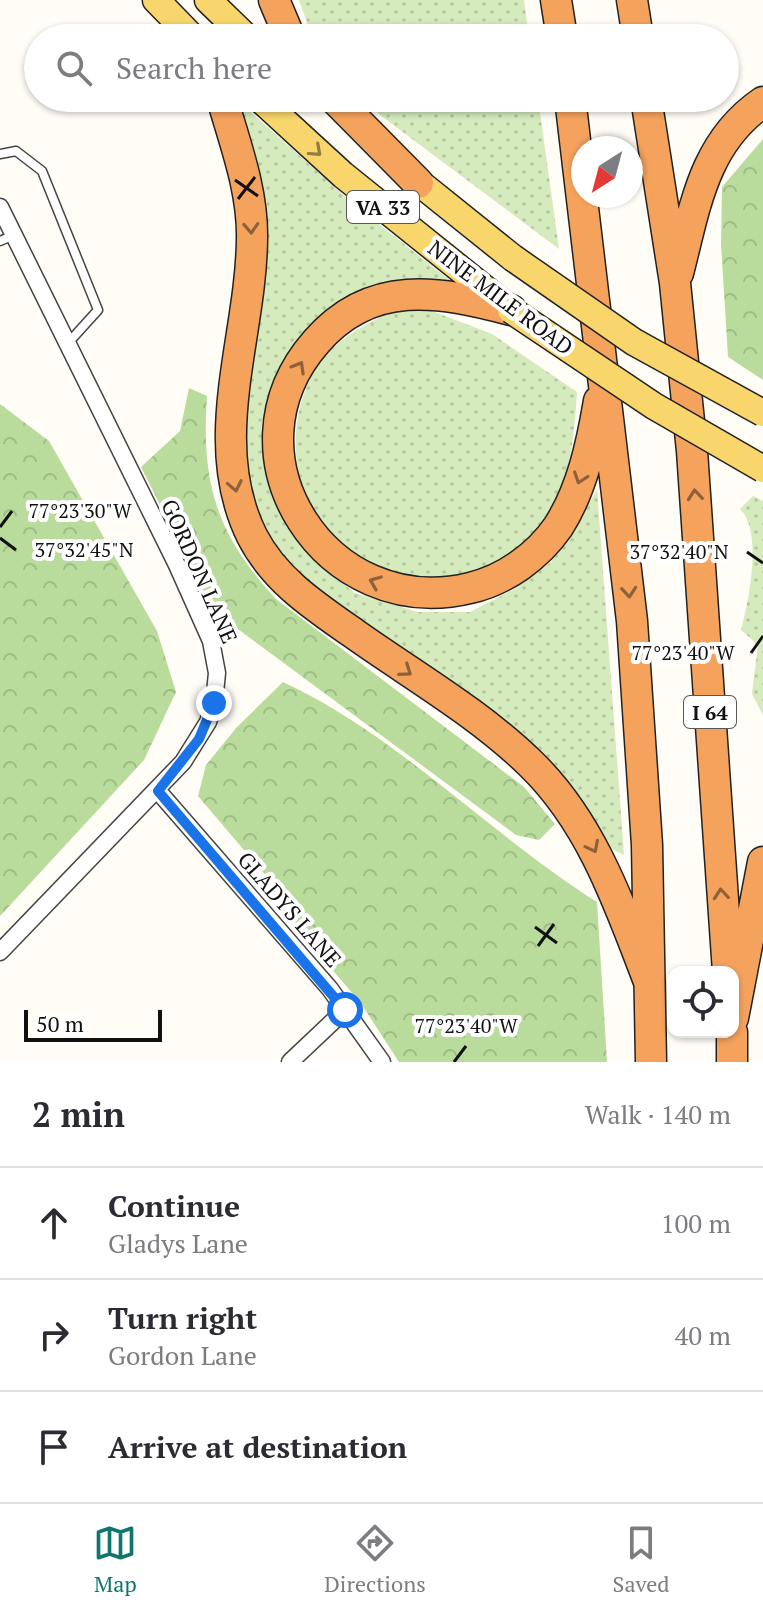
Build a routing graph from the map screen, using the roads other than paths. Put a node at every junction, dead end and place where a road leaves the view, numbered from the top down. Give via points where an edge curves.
1 (156, 0) edge
2 (208, 0) edge
3 (274, 0) edge
4 (556, 0) edge
5 (632, 0) edge
6 (179, 24) edge
7 (233, 24) edge
8 (284, 24) edge
9 (560, 24) edge
10 (636, 24) edge
11 (763, 102) edge
12 (226, 112) edge
13 (274, 112) edge
14 (333, 112) edge
15 (348, 112) edge
16 (572, 112) edge
17 (648, 112) edge
18 (0, 154) edge
19 (418, 183) junction
20 (0, 207) edge
21 (7, 238) edge
22 (675, 283) junction
23 (511, 310) junction
24 (69, 342) junction
25 (603, 375) junction
26 (763, 413) edge
27 (763, 469) edge
28 (158, 791) junction
29 (763, 862) edge
30 (0, 952) edge
31 (728, 966) edge
32 (648, 979) junction
33 (739, 987) edge
34 (345, 1010) junction
35 (732, 1038) edge
36 (290, 1062) edge
37 (382, 1062) edge
38 (651, 1062) edge
39 (732, 1062) edge

1 - 6 main road
2 - 7 main road
3 - 8 highway
4 - 9 highway
5 - 10 highway
11 - 22 highway via 734,126 706,167
12 -> 32 highway via 243,167 251,220 250,281 229,458 237,499 254,539 270,564 306,600 514,748 550,784 589,838
13 -> 23 main road, NINE MILE ROAD / VA 33 via 343,175
14 - 19 main road, NINE MILE ROAD / VA 33
15 - 19 highway
16 - 25 highway
17 - 22 highway, I 64
18 - 24 lane via 16,151 42,171 98,310
19 - 26 main road, NINE MILE ROAD / VA 33, bridge via 513,258 634,342
20 - 21 street, GORDON LANE
21 - 24 street, GORDON LANE
31 -> 22 highway, I 64 via 703,580
25 -> 23 highway via 580,481 557,528 521,564 476,587 435,594 395,589 343,566 306,528 282,472 282,406 300,364 339,320 390,297 453,295
23 - 27 main road, NINE MILE ROAD / VA 33, bridge via 654,406
24 - 28 street, GORDON LANE via 215,656 216,694 208,722
25 -> 32 highway via 632,621 647,845
28 - 30 street, GORDON LANE
28 - 34 street, GLADYS LANE
29 - 33 highway
32 - 38 highway
34 - 36 street
34 - 37 street, GLADYS LANE
35 - 39 highway

